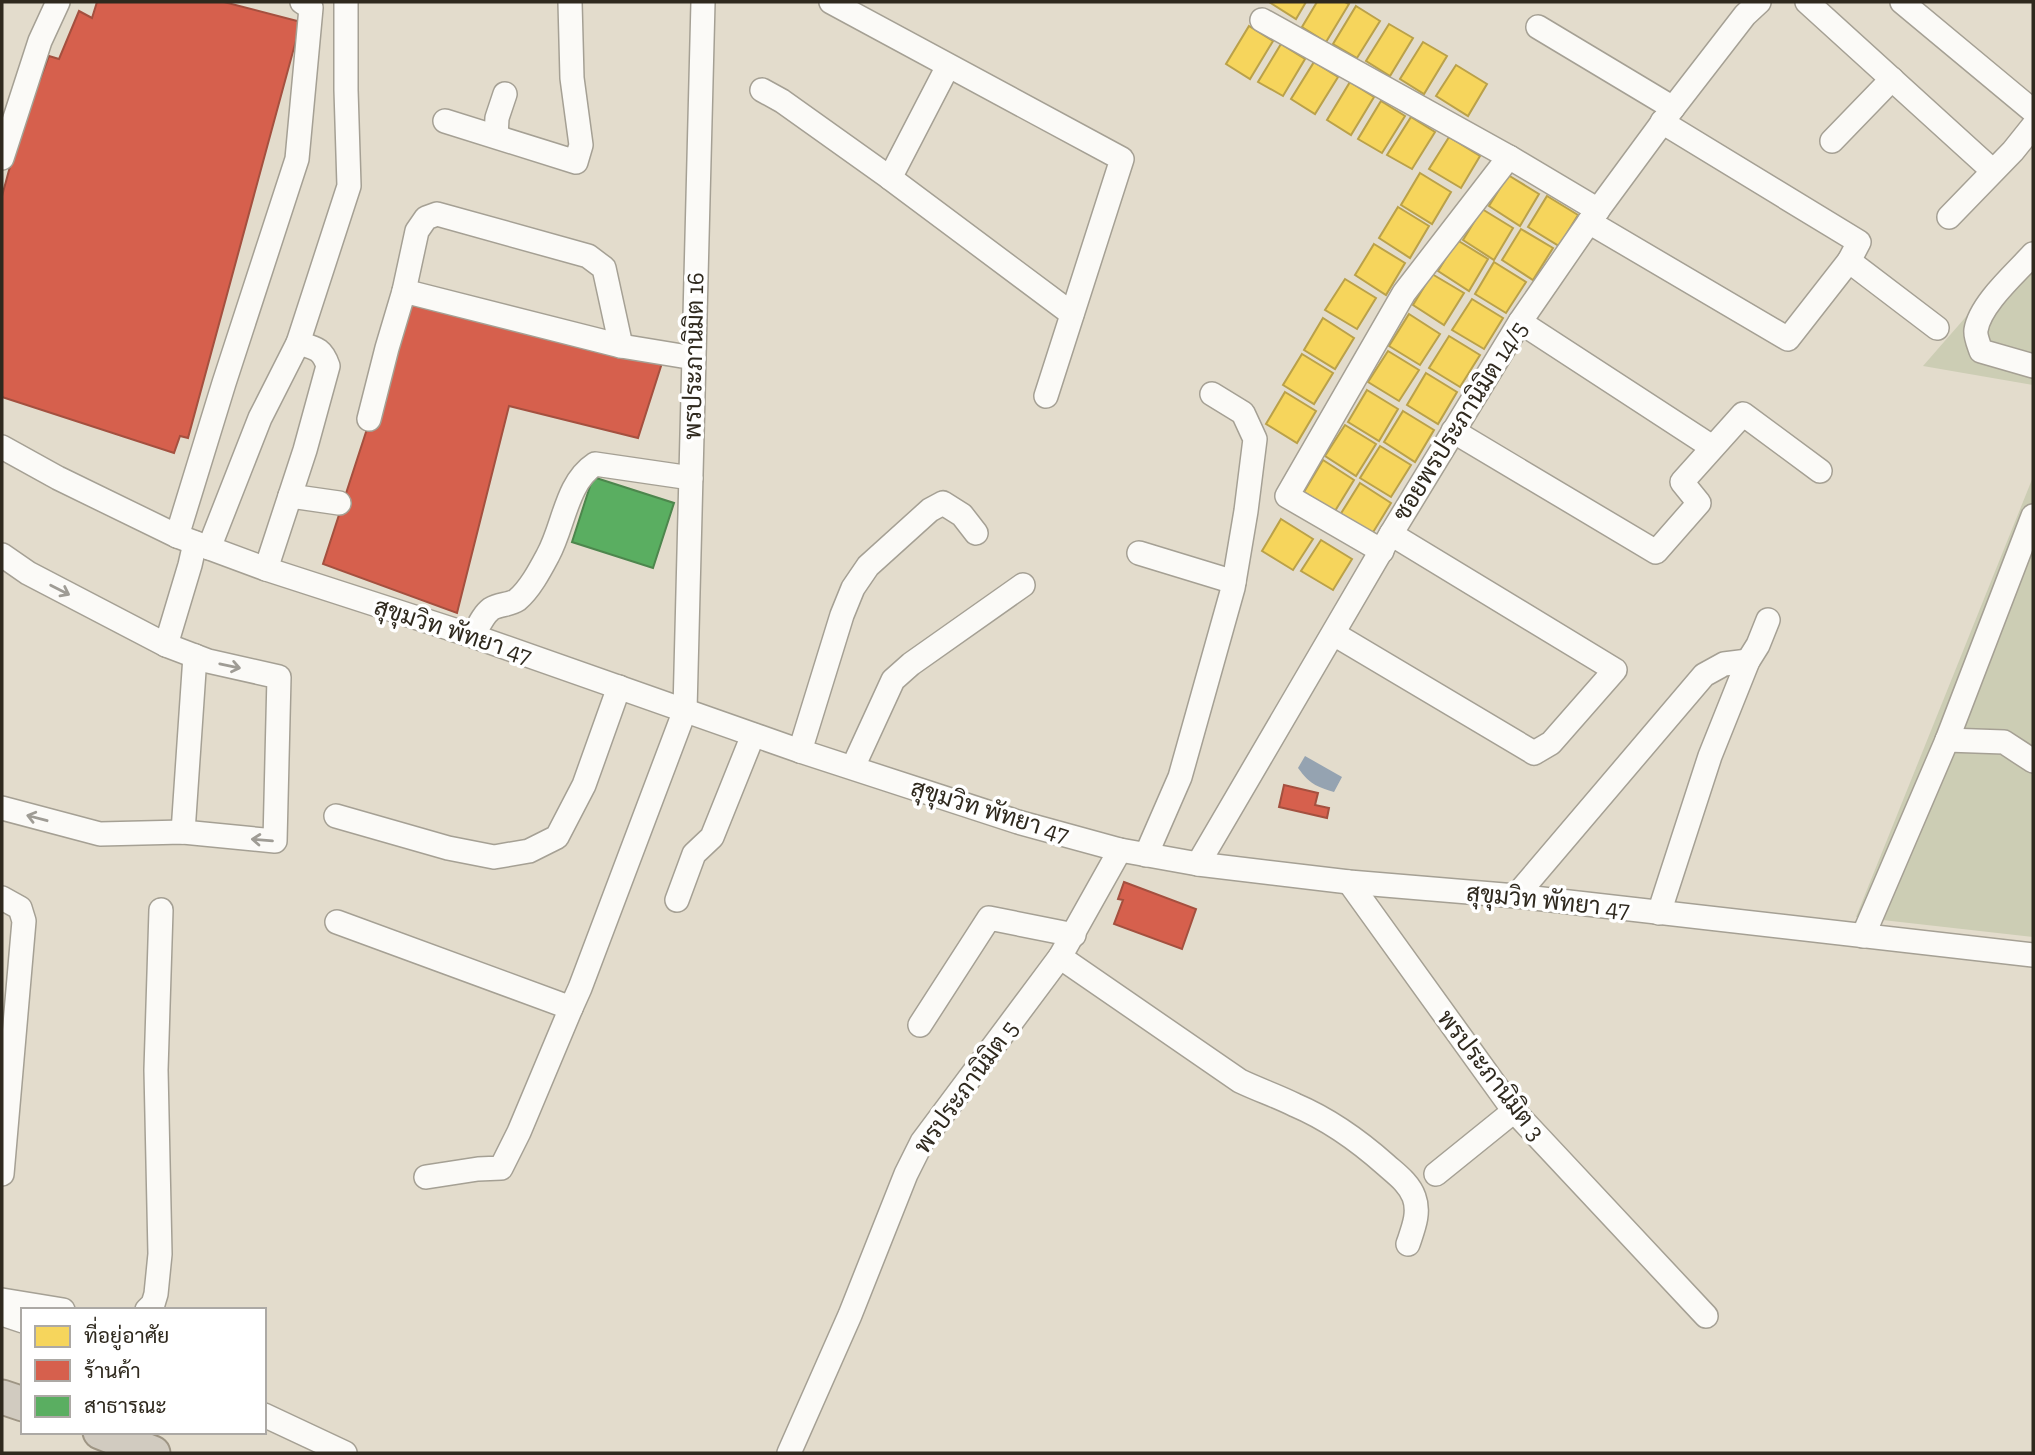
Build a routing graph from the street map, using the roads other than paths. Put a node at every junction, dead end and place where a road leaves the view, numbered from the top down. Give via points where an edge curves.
1 (58, 2) edge
2 (302, 2) edge
3 (346, 2) edge
4 (570, 2) edge
5 (703, 2) edge
6 (831, 2) edge
7 (1807, 2) edge
8 (1902, 2) edge
9 (1745, 6) edge
10 (1262, 20) dead end
11 (1538, 27) dead end
12 (948, 66) junction
13 (1892, 79) junction
14 (762, 90) dead end
15 (505, 94) dead end
16 (2033, 111) edge
17 (1668, 115) junction
18 (445, 121) dead end
19 (2033, 126) edge
20 (496, 136) junction
21 (1832, 141) dead end
22 (1508, 157) junction
23 (2, 158) edge
24 (1993, 171) junction
25 (890, 178) junction
26 (1593, 216) junction
27 (1948, 217) dead end
28 (2033, 254) edge
29 (1849, 261) junction
30 (404, 291) junction
31 (1072, 314) junction
32 (1520, 322) junction
33 (1937, 328) dead end
34 (298, 343) junction
35 (621, 346) junction
36 (694, 358) junction
37 (2033, 366) edge
38 (1212, 394) dead end
39 (1046, 396) dead end
40 (369, 419) dead end
41 (1452, 431) junction
42 (2, 447) edge
43 (1712, 447) junction
44 (1820, 471) dead end
45 (691, 478) junction
46 (290, 496) junction
47 (339, 503) dead end
48 (2033, 516) edge
49 (975, 533) dead end
50 (194, 542) junction
51 (1386, 542) junction
52 (1139, 553) dead end
53 (2, 555) edge
54 (266, 569) junction
55 (1234, 582) junction
56 (1023, 584) dead end
57 (1768, 620) dead end
58 (1334, 634) junction
59 (473, 636) junction
60 (166, 645) junction
61 (195, 656) junction
62 (1748, 661) junction
63 (619, 687) junction
64 (685, 710) junction
65 (753, 734) junction
66 (1947, 740) junction
67 (800, 751) junction
68 (2033, 761) edge
69 (853, 767) junction
70 (2, 808) edge
71 (336, 816) dead end
72 (183, 832) junction
73 (1120, 850) junction
74 (1146, 855) junction
75 (1198, 864) junction
76 (1349, 882) junction
77 (1516, 896) junction
78 (2, 898) edge
79 (677, 900) dead end
80 (161, 910) dead end
81 (1659, 913) junction
82 (337, 922) dead end
83 (1074, 935) junction
84 (1863, 936) junction
85 (2033, 955) edge
86 (1060, 957) junction
87 (571, 1008) junction
88 (920, 1026) dead end
89 (1514, 1111) junction
90 (2, 1174) edge
91 (1436, 1174) dead end
92 (426, 1178) dead end
93 (1408, 1244) dead end
94 (2, 1300) edge
95 (51, 1308) edge
96 (149, 1308) edge
97 (2, 1314) edge
98 (1706, 1316) dead end
99 (21, 1320) edge
100 (2, 1396) edge
101 (21, 1403) edge
102 (266, 1416) edge
103 (105, 1434) edge
104 (153, 1453) edge
105 (345, 1453) edge
106 (789, 1453) edge

1 - 23 street via 40,41
2 - 50 street via 311,8 297,159 224,383
3 - 34 street via 349,186
4 - 20 street via 572,78 581,145 576,162
5 - 36 street, พรประภานิมิต 16
6 - 12 street
7 - 13 street
8 - 16 street
9 - 17 street, ซอยพรประภานิมิต 14/5
10 - 22 street
11 - 17 street
12 - 25 street
12 - 31 street via 1122,159
13 - 21 street
13 - 24 street
14 - 25 street
15 - 20 street
17 - 26 street, ซอยพรประภานิมิต 14/5
17 - 29 street via 1859,242
18 - 20 street
19 - 24 street
22 - 26 street
22 - 51 street via 1404,293 1287,496
24 - 27 street
25 - 31 street
26 - 29 street via 1788,339
26 - 32 street, ซอยพรประภานิมิต 14/5
28 - 37 street via 1995,295 1976,332 1981,351
29 - 33 street
30 - 35 street
30 - 35 street via 417,231 426,218 437,214 588,256 604,268
30 - 40 street
31 - 39 street
32 - 41 street, ซอยพรประภานิมิต 14/5
32 - 43 street
34 - 46 street via 316,348 328,366
34 - 50 street
35 - 36 street
36 - 45 street, พรประภานิมิต 16
38 - 55 street via 1243,412 1255,439
41 - 43 street via 1656,552 1699,503 1682,482
41 - 51 street, ซอยพรประภานิมิต 14/5
42 - 50 street, สุขุมวิท พัทยา 47
43 - 44 street via 1743,414
45 - 59 street via 595,464 587,469 533,579 515,602 491,609
45 - 64 street, พรประภานิมิต 16
46 - 47 street
46 - 54 street
48 - 66 street
49 - 67 street via 962,515 943,503 868,566 842,615
50 - 54 street, สุขุมวิท พัทยา 47
50 - 60 street
51 - 58 street, ซอยพรประภานิมิต 14/5
51 - 58 street via 1615,670 1551,743 1534,753
52 - 55 street
53 -> 60 street
54 - 59 street, สุขุมวิท พัทยา 47
55 - 74 street via 1180,777
56 - 69 street via 893,680
57 - 62 street
58 - 75 street, ซอยพรประภานิมิต 14/5
59 - 63 street, สุขุมวิท พัทยา 47
60 - 61 street
61 - 72 street
61 -> 72 street via 279,677 275,841
62 - 77 street via 1724,664 1704,675
62 - 81 street via 1710,756
63 - 64 street, สุขุมวิท พัทยา 47
63 - 71 street via 584,785 557,837 529,851 494,857
64 - 65 street, สุขุมวิท พัทยา 47
64 - 87 street, พรประภานิมิต 16
65 - 67 street, สุขุมวิท พัทยา 47
65 - 79 street via 712,837 694,854
66 - 68 street via 2004,742
66 - 84 street
67 - 69 street, สุขุมวิท พัทยา 47
69 - 73 street, สุขุมวิท พัทยา 47 via 1018,822
72 -> 70 street via 100,834
73 - 74 street, สุขุมวิท พัทยา 47
73 - 83 street, พรประภานิมิต 5
74 - 75 street, สุขุมวิท พัทยา 47
75 - 76 street, สุขุมวิท พัทยา 47
76 - 77 street, สุขุมวิท พัทยา 47
76 - 89 street, พรประภานิมิต 3
77 - 81 street, สุขุมวิท พัทยา 47
78 - 90 street via 20,908 23,921
80 - 96 street via 156,1070 160,1254 156,1294
81 - 84 street, สุขุมวิท พัทยา 47
82 - 87 street
83 - 86 street, พรประภานิมิต 5
83 - 88 street via 989,918
84 - 85 street, สุขุมวิท พัทยา 47
86 - 93 street via 1240,1081 1328,1122 1376,1156 1405,1182 1415,1198 1417,1220
86 - 106 street, พรประภานิมิต 5 via 922,1142
87 - 92 street, พรประภานิมิต 16 via 501,1167
89 - 91 street
89 - 98 street, พรประภานิมิต 3
94 - 95 street
97 - 99 street
100 - 101 highway
102 - 105 street
103 - 104 highway

